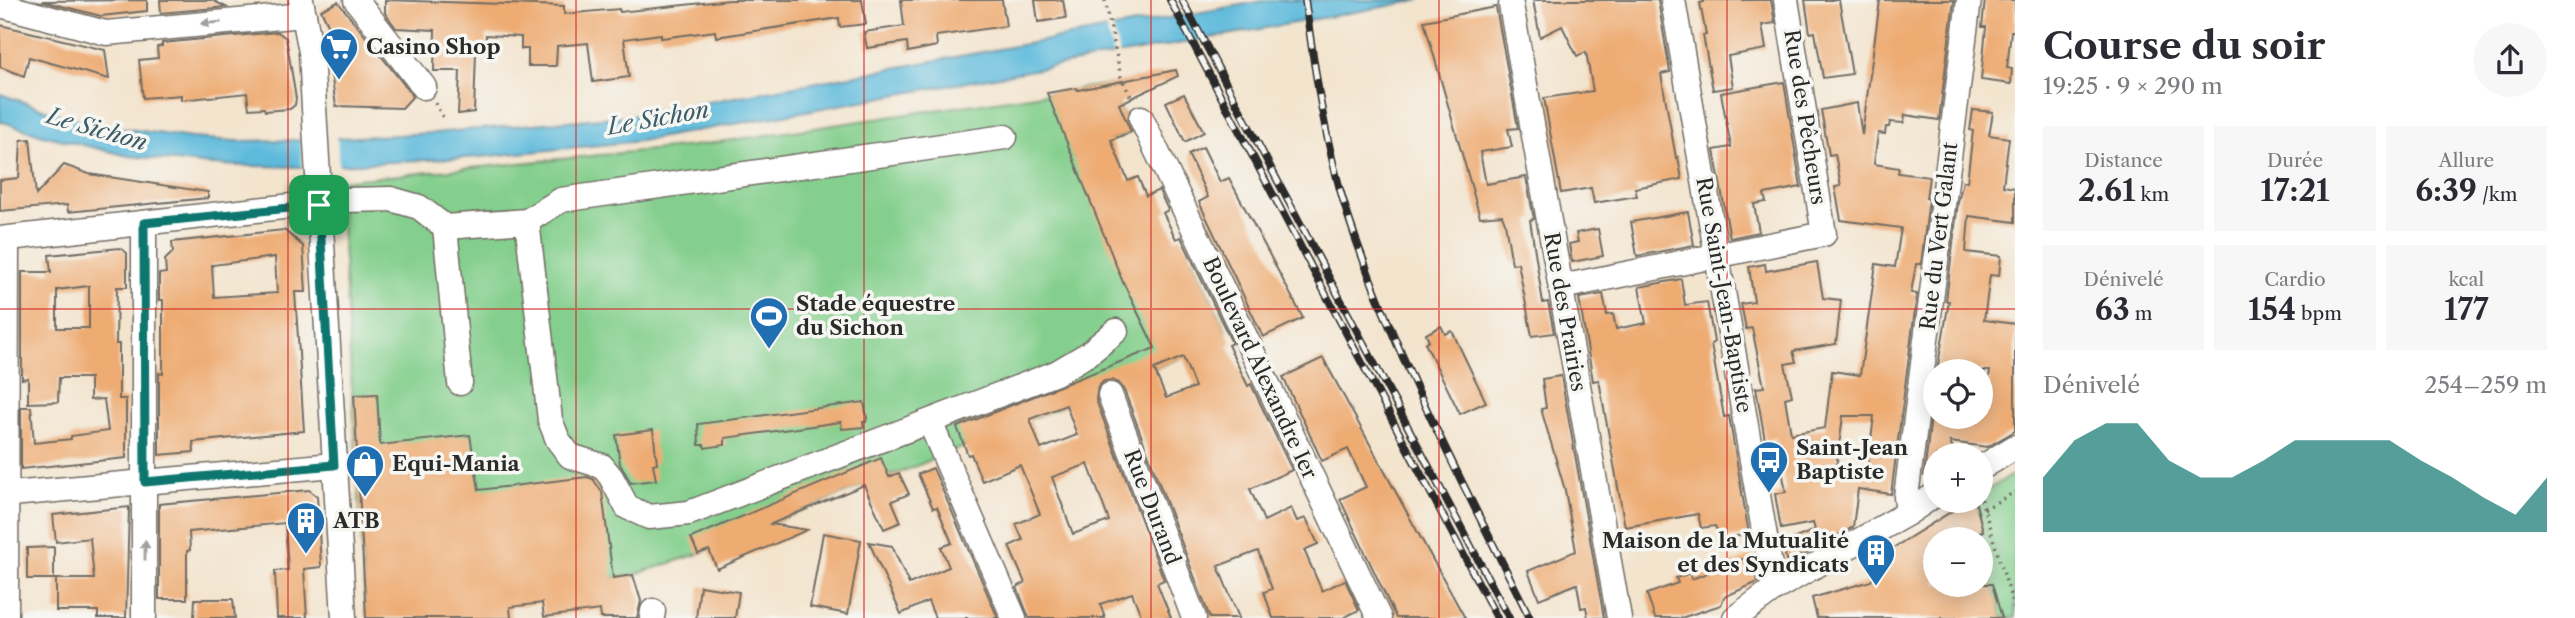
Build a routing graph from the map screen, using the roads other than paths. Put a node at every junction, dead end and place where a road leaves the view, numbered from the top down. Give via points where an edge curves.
1 (356, 0) edge
2 (1674, 0) edge
3 (1786, 0) edge
4 (1969, 0) edge
5 (0, 5) edge
6 (1511, 5) dead end
7 (302, 7) edge
8 (424, 87) dead end
9 (1141, 118) dead end
10 (1005, 137) dead end
11 (319, 192) junction
12 (527, 221) junction
13 (144, 223) junction
14 (445, 228) junction
15 (4, 239) edge
16 (1717, 255) junction
17 (1560, 287) junction
18 (1116, 331) dead end
19 (460, 383) dead end
20 (1110, 395) dead end
21 (930, 422) junction
22 (2015, 447) edge
23 (1993, 461) edge
24 (334, 465) junction
25 (145, 482) junction
26 (3, 495) edge
27 (1923, 503) edge
28 (1908, 513) junction
29 (1774, 589) junction
30 (1743, 615) edge
31 (6, 618) edge
32 (144, 618) edge
33 (344, 618) edge
34 (1014, 618) edge
35 (1194, 618) edge
36 (1379, 618) edge
37 (1619, 618) edge

1 - 8 street
2 - 16 street, Rue Saint-Jean-Baptiste
3 - 16 street, Rue des Pêcheurs via 1824,234
4 - 28 street, Rue du Vert Galant via 1906,497
7 -> 5 street via 106,33
6 - 17 street, Rue des Prairies
7 - 11 street via 310,52
9 - 36 street, Boulevard Alexandre Ier
10 - 12 street via 561,200
11 - 13 street
11 - 14 street via 345,200 391,199 419,207
11 - 24 street
12 - 14 street
12 - 21 street via 550,420 570,456 602,466 627,507 649,516 690,513
13 - 15 street
13 - 25 street
14 - 19 street
15 - 26 street
16 - 17 street
16 - 29 street, Rue Saint-Jean-Baptiste
17 - 37 street, Rue des Prairies
18 - 21 street via 1056,373
20 - 35 street, Rue Durand
21 - 34 street
22 - 23 street
24 - 25 street
24 - 33 street
25 - 26 street
32 -> 25 street
26 - 31 street
27 - 28 street
28 - 29 street
29 - 30 street

